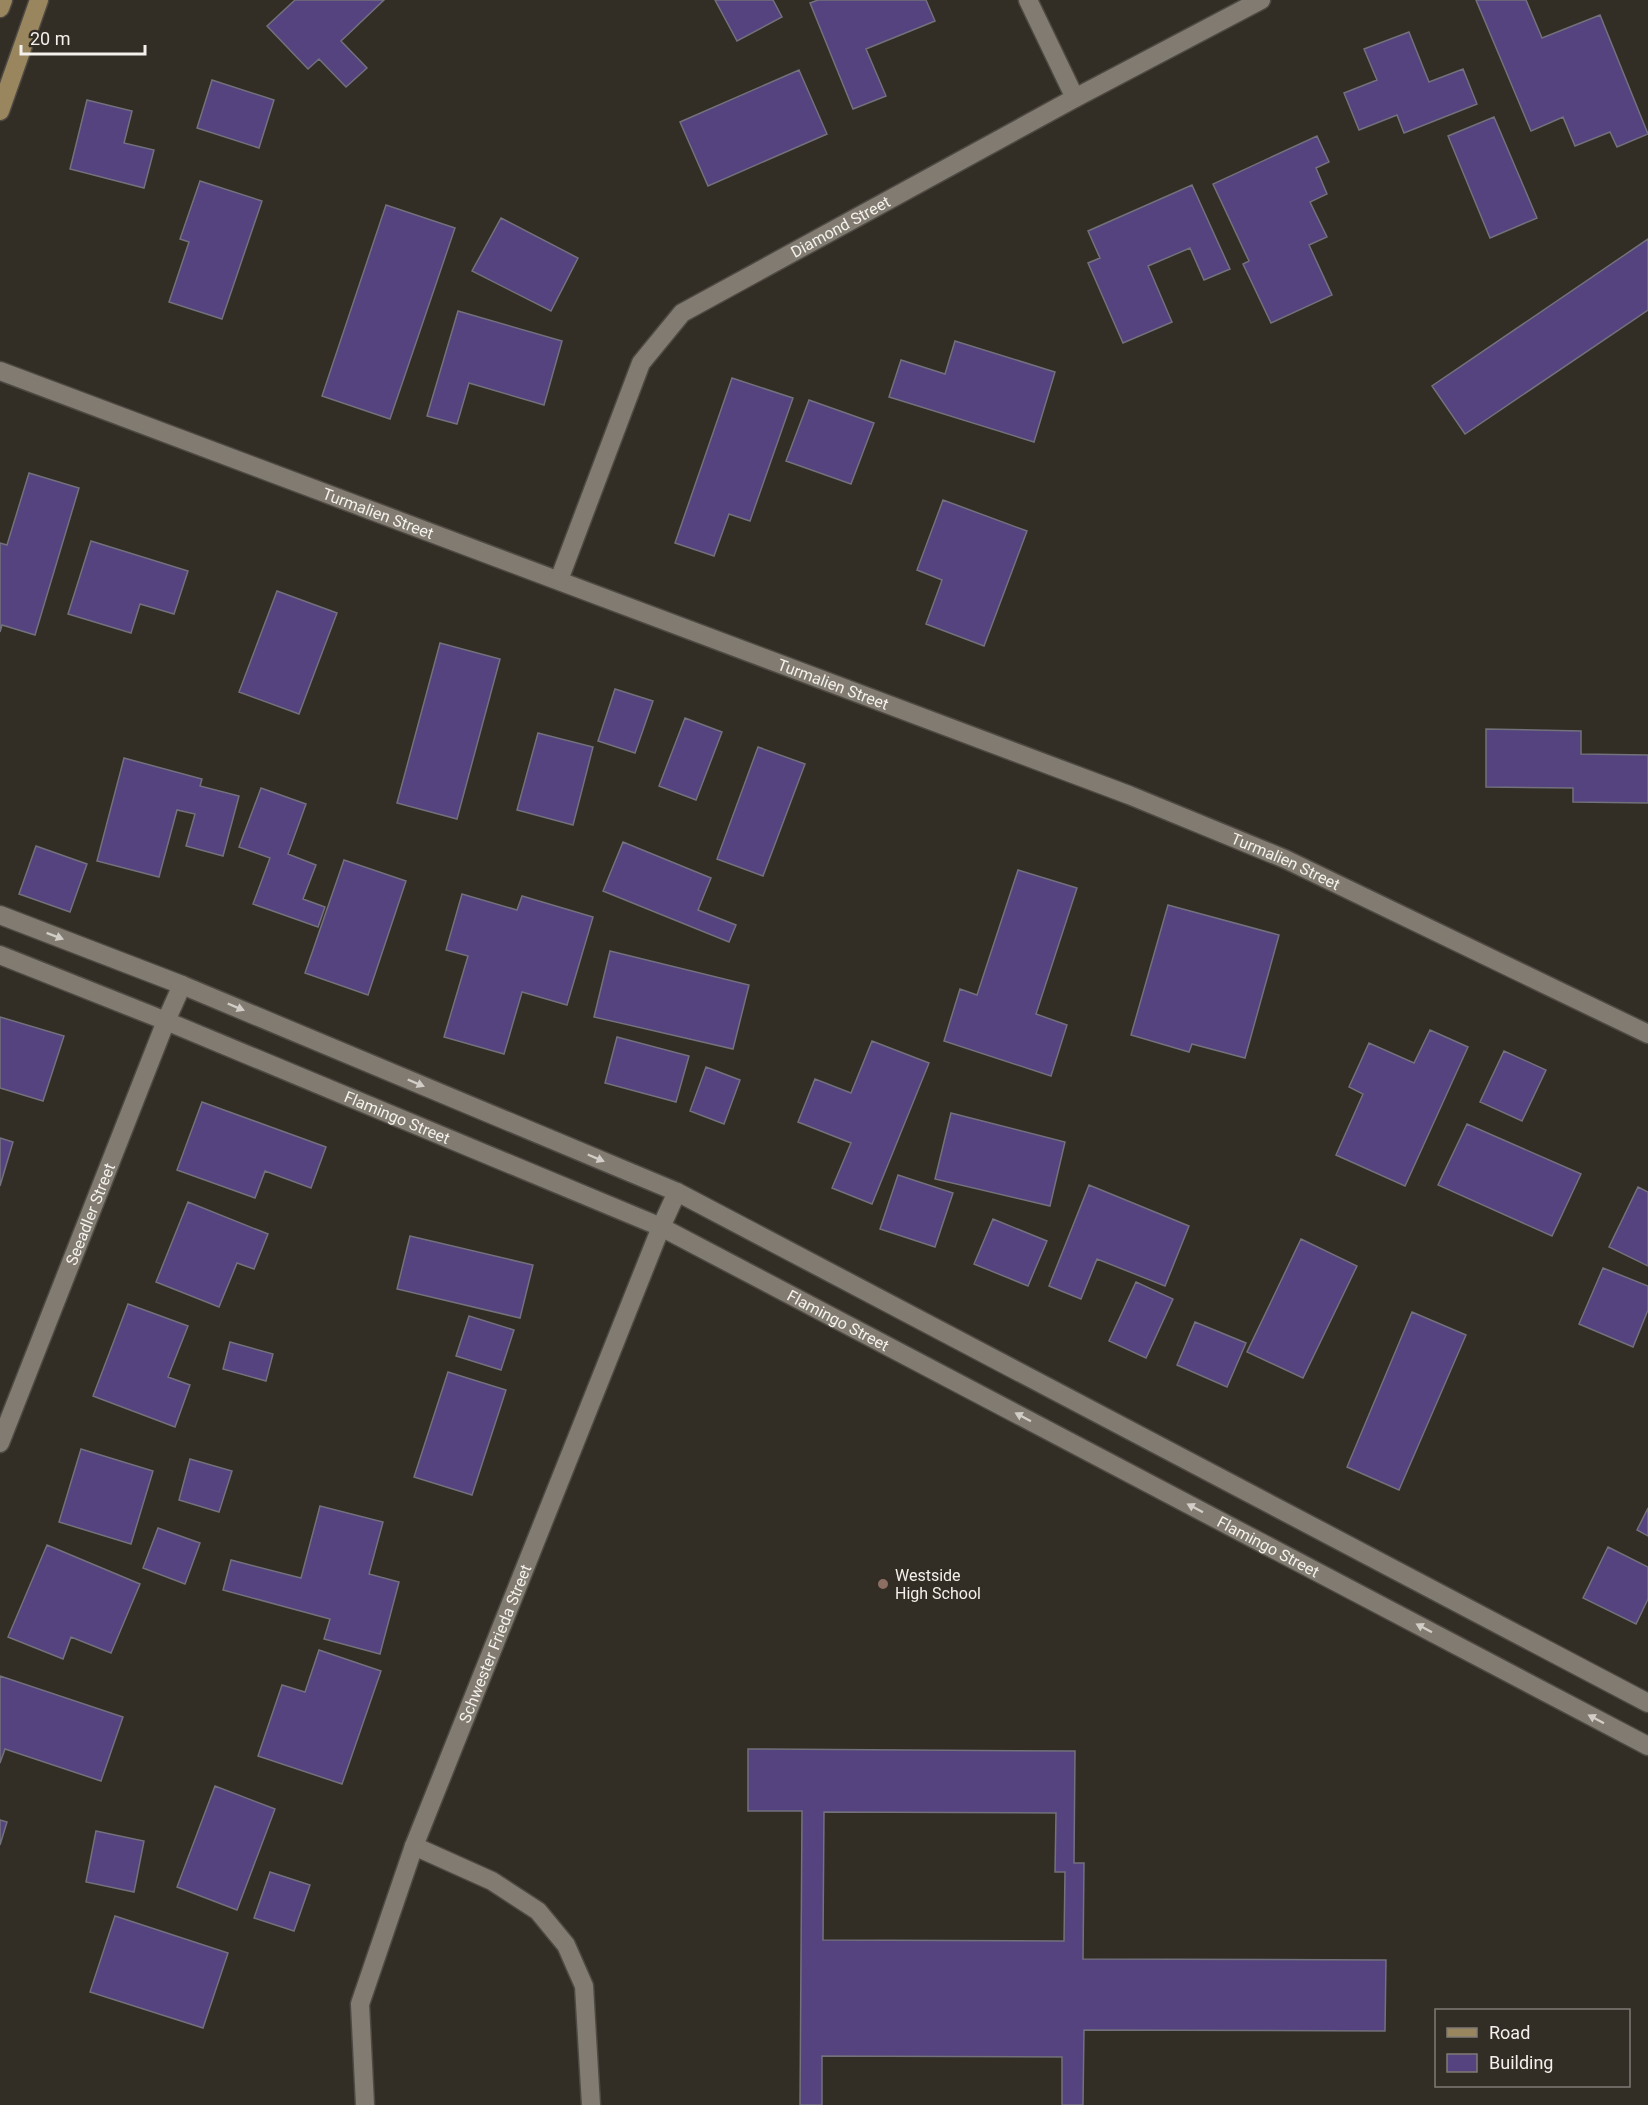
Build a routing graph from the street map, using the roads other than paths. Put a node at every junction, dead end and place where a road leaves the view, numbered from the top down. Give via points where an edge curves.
1 (3, 0) edge
2 (39, 0) edge
3 (1028, 0) edge
4 (1261, 0) edge
5 (0, 8) edge
6 (1075, 98) junction
7 (0, 111) edge
8 (0, 371) edge
9 (559, 580) junction
10 (0, 915) edge
11 (0, 955) edge
12 (182, 985) junction
13 (166, 1021) junction
14 (1648, 1034) edge
15 (676, 1192) junction
16 (661, 1227) junction
17 (0, 1443) edge
18 (1648, 1703) edge
19 (1648, 1746) edge
20 (414, 1846) junction
21 (365, 2105) edge
22 (591, 2105) edge

1 - 5 street
2 - 7 street
3 - 6 street
4 - 6 street, Diamond Street
6 - 9 street, Diamond Street via 682,312 641,363
8 - 9 street, Turmalien Street
9 - 14 street, Turmalien Street via 1128,795 1285,859
10 -> 12 street
11 - 13 street, Flamingo Street
12 - 13 street, Seeadler Street
12 -> 15 street
13 - 16 street, Flamingo Street
13 - 17 street, Seeadler Street
15 - 16 street, Schwester Frieda Street
15 - 18 street
19 -> 16 street, Flamingo Street
16 - 20 street, Schwester Frieda Street
20 - 21 street, Schwester Frieda Street via 360,2004
20 - 22 street via 492,1881 538,1911 566,1945 584,1986

